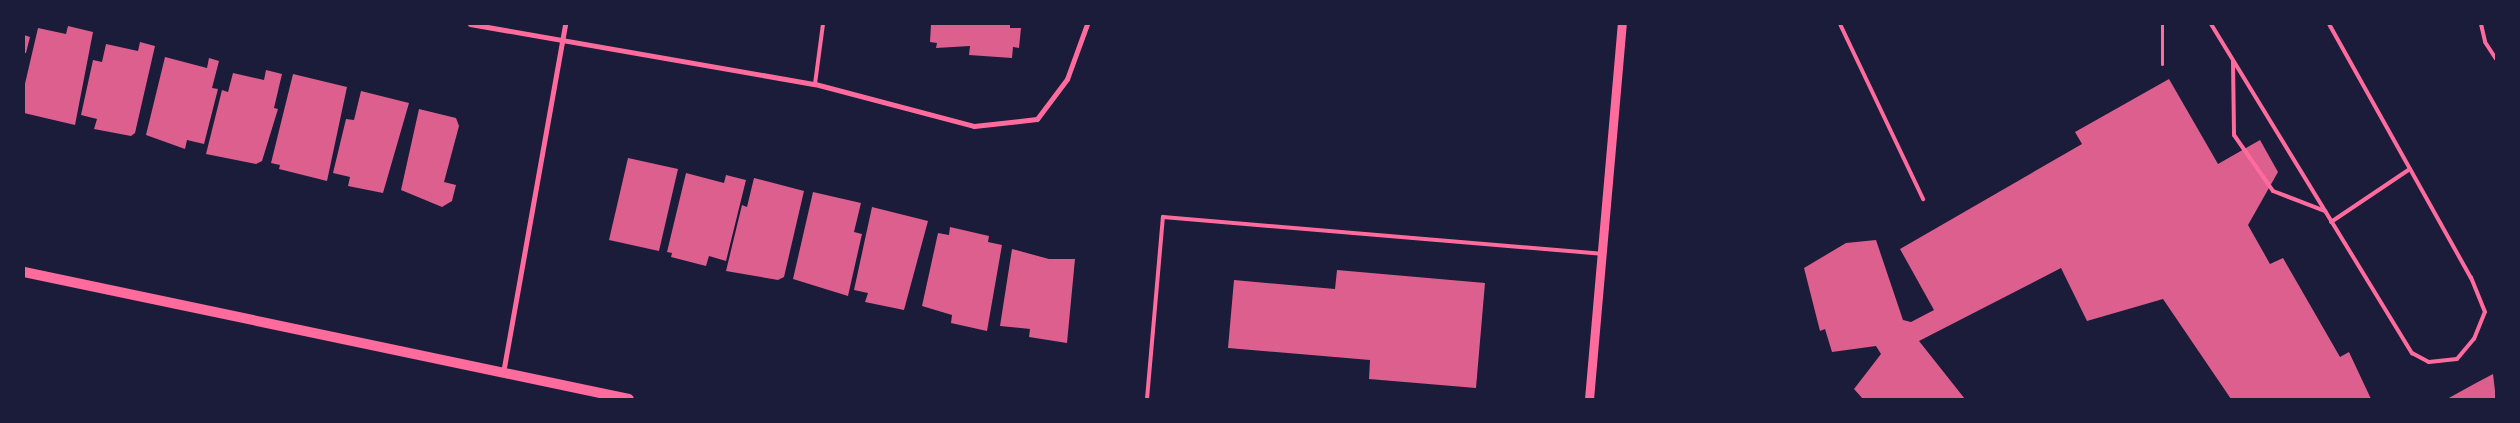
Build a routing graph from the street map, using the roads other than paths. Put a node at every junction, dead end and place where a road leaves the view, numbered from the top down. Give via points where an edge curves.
1 (470, 24) edge
2 (565, 24) edge
3 (822, 24) edge
4 (1087, 24) edge
5 (1622, 24) edge
6 (1840, 24) edge
7 (2211, 24) edge
8 (2330, 24) edge
9 (2481, 24) edge
10 (563, 42) junction
11 (2232, 59) junction
12 (2496, 59) edge
13 (815, 84) junction
14 (2410, 169) junction
15 (1923, 199) dead end
16 (2325, 211) junction
17 (2331, 222) junction
18 (1604, 255) junction
19 (24, 272) edge
20 (503, 374) junction
21 (628, 399) edge
22 (1147, 399) edge
23 (1589, 399) edge

1 - 10 street
2 - 10 street
3 - 13 lane
4 - 13 street via 1067,79 1037,119 974,126
5 - 18 street
6 - 15 lane
7 - 11 lane
8 - 14 lane
9 - 12 lane via 2485,42
10 - 13 street
10 - 20 street
11 - 16 lane
11 - 16 lane via 2234,135 2273,191
14 - 17 lane
14 - 17 lane via 2484,312 2474,339 2457,359 2429,362 2412,353
16 - 17 lane
18 - 22 lane via 1163,216
18 - 23 street
19 - 20 main road
20 - 21 main road

